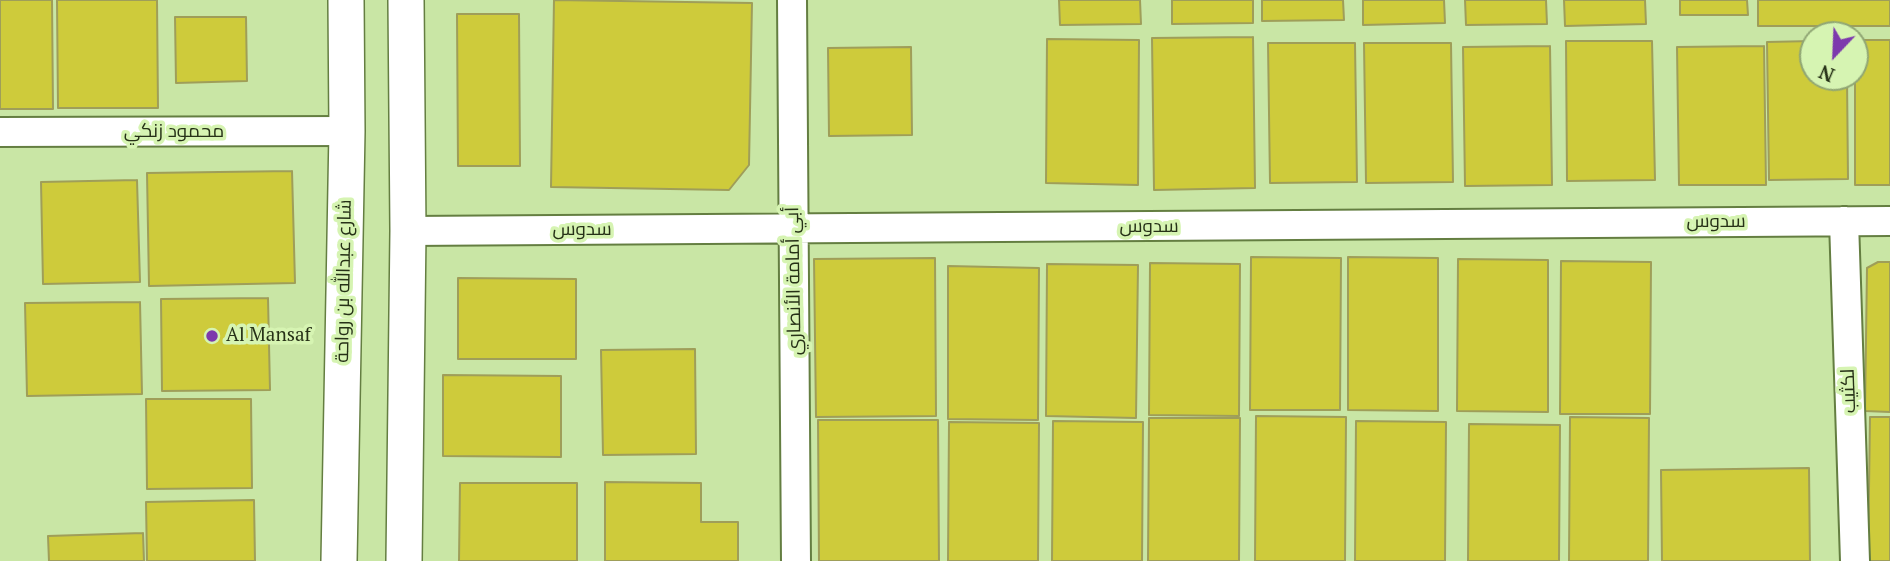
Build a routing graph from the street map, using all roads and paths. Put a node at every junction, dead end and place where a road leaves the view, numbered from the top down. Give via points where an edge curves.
1 (346, 0) edge
2 (406, 0) edge
3 (792, 0) edge
4 (347, 131) junction
5 (0, 132) edge
6 (1844, 221) junction
7 (1890, 221) edge
8 (793, 229) junction
9 (408, 231) junction
10 (339, 561) edge
11 (404, 561) edge
12 (796, 561) edge
13 (1855, 561) edge

1 - 4 street, شارع عبدالله بن رواحة
2 - 9 street
3 - 8 street, أبي أمامة الأنصاري
4 - 5 street, محمود زنكي
4 - 10 street, شارع عبدالله بن رواحة
6 - 7 street, سدوس
6 - 8 street, سدوس
6 - 13 street, لكثيب
8 - 9 street, سدوس
8 - 12 street, أبي أمامة الأنصاري
9 - 11 street

